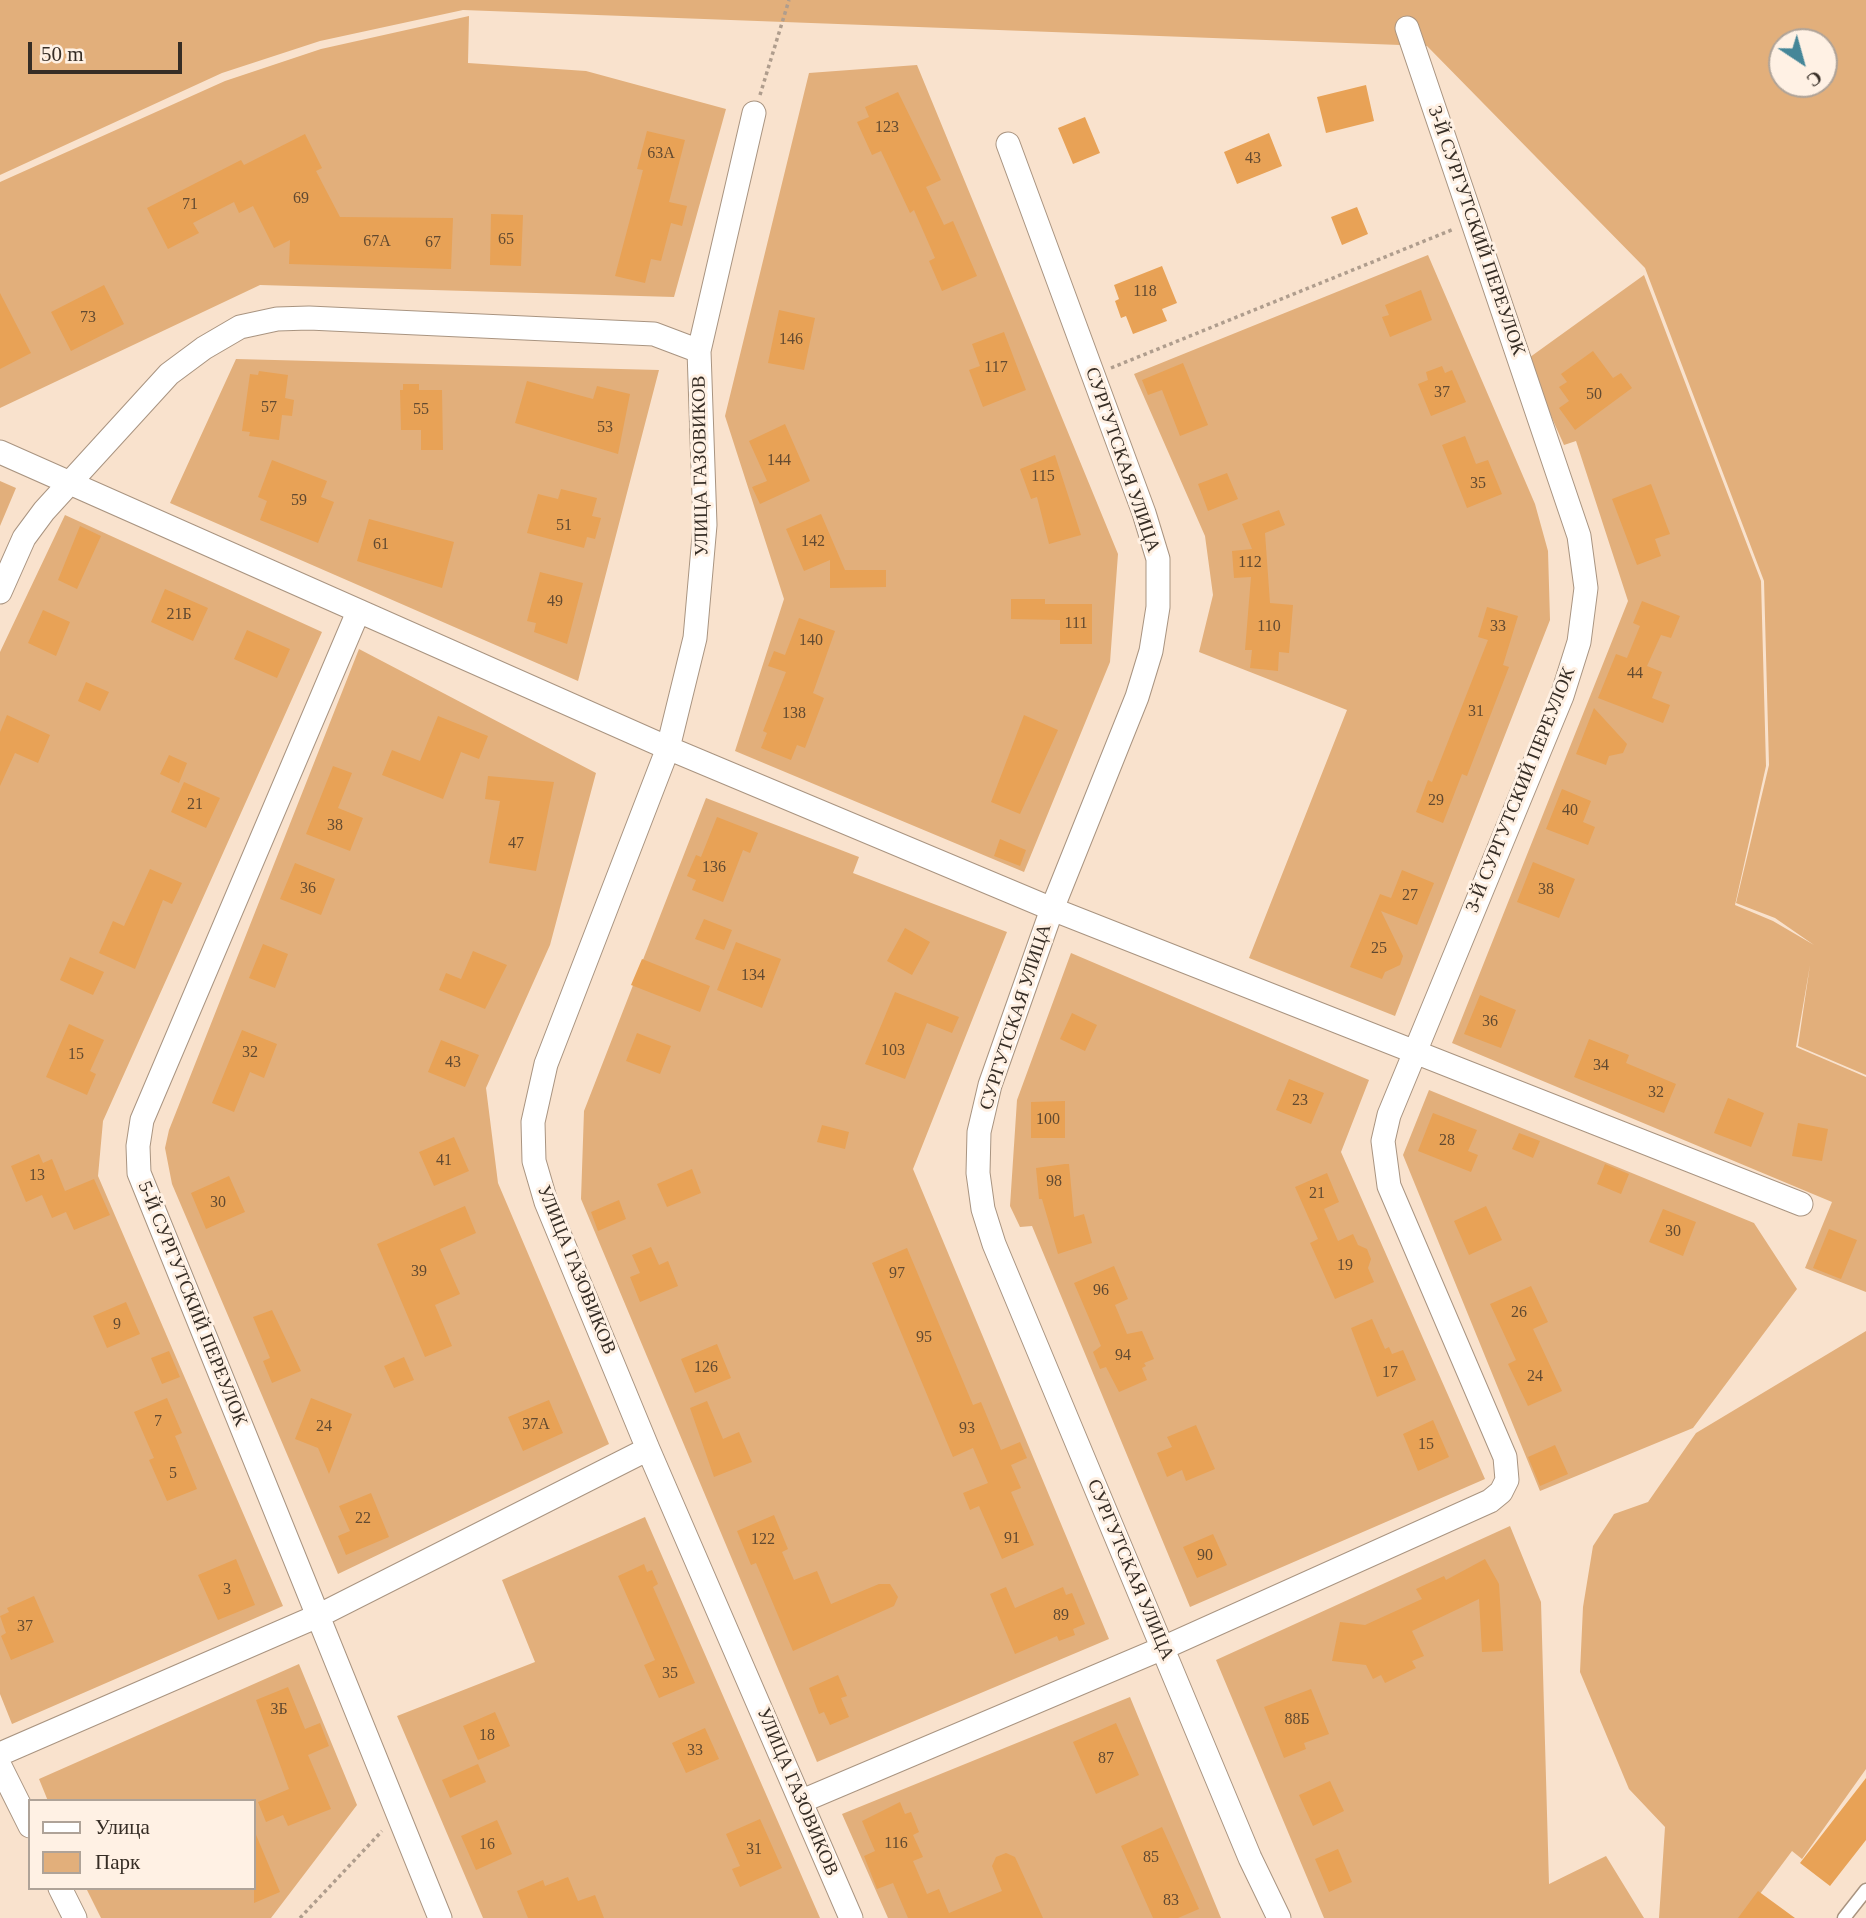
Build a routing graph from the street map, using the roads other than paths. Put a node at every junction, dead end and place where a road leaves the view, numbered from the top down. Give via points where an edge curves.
1 (1407, 28) dead end
2 (754, 113) road end
3 (1007, 144) dead end
4 (699, 351) junction
5 (0, 452) edge
6 (69, 485) junction
7 (0, 592) edge
8 (358, 612) junction
9 (668, 748) junction
10 (1052, 909) junction
11 (1414, 1051) junction
12 (1801, 1204) dead end
13 (648, 1448) junction
14 (320, 1615) junction
15 (1163, 1648) junction
16 (0, 1754) edge
17 (0, 1766) edge
18 (802, 1801) junction
19 (28, 1822) edge
20 (62, 1890) edge
21 (1866, 1890) edge
22 (75, 1918) edge
23 (440, 1918) edge
24 (851, 1918) edge
25 (1279, 1918) edge
26 (1844, 1918) edge

1 - 11 street, 3-Й СУРГУТСКИЙ ПЕРЕУЛОК via 1578,536 1586,588 1579,642 1562,696
2 - 4 street, УЛИЦА ГАЗОВИКОВ
3 - 10 street, СУРГУТСКАЯ УЛИЦА via 1157,559 1158,607 1151,651
4 - 6 street, УЛИЦА ГАЗОВИКОВ via 654,334 277,319 240,327 169,374
4 - 9 street, УЛИЦА ГАЗОВИКОВ via 705,525 695,638
5 - 6 street
6 - 7 street via 24,538
6 - 8 street
8 - 9 street
8 - 14 street, 5-Й СУРГУТСКИЙ ПЕРЕУЛОК via 142,1120 138,1146 146,1197
9 - 10 street
9 - 13 street, УЛИЦА ГАЗОВИКОВ via 546,1064 533,1122 534,1161 546,1202
10 - 11 street
10 - 15 street, СУРГУТСКАЯ УЛИЦА via 990,1085 979,1132 983,1209
11 - 12 street
11 - 15 street, 3-Й СУРГУТСКИЙ ПЕРЕУЛОК via 1389,1115 1384,1165 1404,1224 1505,1457 1507,1480 1502,1492
13 - 14 street
13 - 18 street, УЛИЦА ГАЗОВИКОВ
14 - 16 street
14 - 23 street, 5-Й СУРГУТСКИЙ ПЕРЕУЛОК
15 - 18 street
15 - 25 street, СУРГУТСКАЯ УЛИЦА
17 - 19 street
18 - 24 street, УЛИЦА ГАЗОВИКОВ
20 - 22 street
21 - 26 lane

